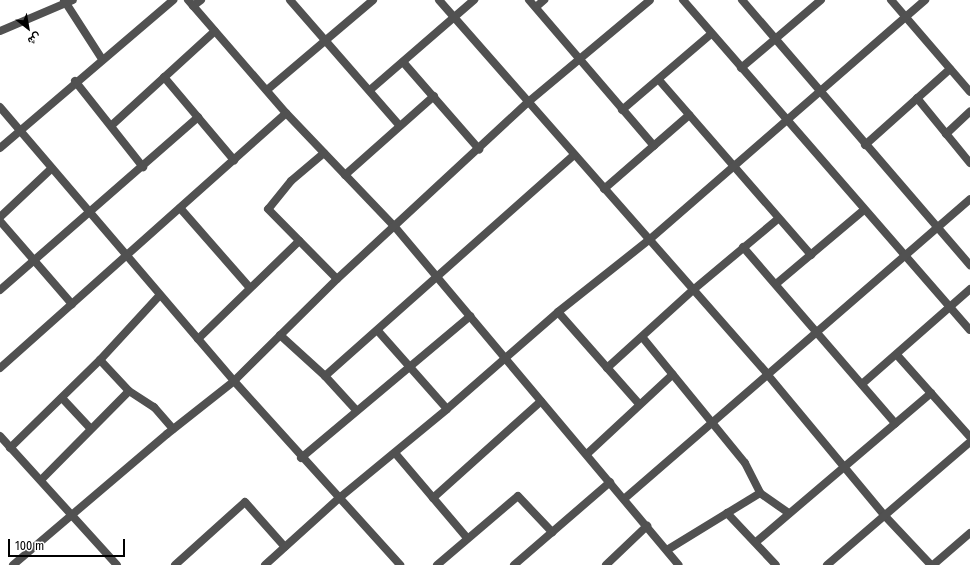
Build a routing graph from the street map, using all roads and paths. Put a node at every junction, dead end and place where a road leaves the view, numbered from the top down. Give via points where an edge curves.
1 (173, 0) edge
2 (201, 0) edge
3 (290, 0) edge
4 (373, 0) edge
5 (439, 0) edge
6 (474, 0) edge
7 (529, 0) edge
8 (544, 0) edge
9 (650, 0) edge
10 (683, 0) edge
11 (742, 0) edge
12 (821, 0) edge
13 (891, 0) edge
14 (925, 0) edge
15 (68, 1) edge
16 (190, 3) edge
17 (536, 7) junction
18 (905, 17) junction
19 (454, 18) junction
20 (0, 31) edge
21 (214, 31) junction
22 (710, 34) junction
23 (774, 39) junction
24 (326, 41) junction
25 (102, 59) junction
26 (578, 59) junction
27 (403, 62) junction
28 (741, 68) junction
29 (950, 69) junction
30 (164, 77) junction
31 (659, 80) junction
32 (75, 82) junction
33 (267, 90) junction
34 (370, 90) junction
35 (819, 92) junction
36 (970, 92) edge
37 (434, 96) junction
38 (917, 98) junction
39 (527, 103) junction
40 (0, 107) edge
41 (622, 110) junction
42 (970, 112) edge
43 (286, 113) junction
44 (689, 115) junction
45 (198, 117) junction
46 (787, 120) junction
47 (112, 125) junction
48 (399, 125) junction
49 (19, 132) junction
50 (946, 134) junction
51 (865, 144) junction
52 (654, 146) junction
53 (0, 148) edge
54 (479, 148) junction
55 (324, 153) junction
56 (574, 155) junction
57 (234, 160) junction
58 (970, 164) edge
59 (733, 166) junction
60 (143, 167) junction
61 (51, 169) junction
62 (345, 175) junction
63 (604, 189) junction
64 (970, 199) edge
65 (180, 208) junction
66 (864, 210) junction
67 (88, 211) junction
68 (0, 217) edge
69 (778, 219) junction
70 (0, 221) edge
71 (938, 226) junction
72 (395, 227) junction
73 (648, 240) junction
74 (299, 241) junction
75 (743, 247) junction
76 (811, 255) junction
77 (903, 255) junction
78 (126, 257) junction
79 (34, 260) junction
80 (970, 265) edge
81 (436, 277) junction
82 (337, 279) junction
83 (776, 284) junction
84 (250, 288) junction
85 (970, 289) edge
86 (0, 290) edge
87 (692, 290) junction
88 (160, 295) junction
89 (72, 304) junction
90 (950, 307) junction
91 (558, 312) junction
92 (470, 316) junction
93 (970, 330) edge
94 (378, 331) junction
95 (817, 332) junction
96 (280, 335) junction
97 (642, 338) junction
98 (198, 339) junction
99 (897, 355) junction
100 (505, 359) junction
101 (100, 360) junction
102 (409, 366) junction
103 (0, 368) edge
104 (607, 368) junction
105 (673, 374) junction
106 (767, 374) junction
107 (325, 376) junction
108 (234, 381) junction
109 (862, 384) junction
110 (129, 391) junction
111 (931, 393) junction
112 (62, 398) junction
113 (541, 401) junction
114 (639, 404) junction
115 (356, 410) junction
116 (447, 410) junction
117 (712, 422) junction
118 (896, 423) junction
119 (91, 429) junction
120 (173, 429) junction
121 (0, 436) edge
122 (970, 437) edge
123 (970, 442) edge
124 (10, 448) junction
125 (395, 453) junction
126 (587, 454) junction
127 (302, 458) junction
128 (843, 466) junction
129 (41, 480) junction
130 (610, 482) junction
131 (760, 493) junction
132 (433, 498) junction
133 (338, 499) junction
134 (624, 499) junction
135 (727, 513) junction
136 (789, 513) junction
137 (71, 514) junction
138 (884, 515) junction
139 (647, 526) junction
140 (552, 532) junction
141 (970, 532) edge
142 (467, 538) junction
143 (756, 542) junction
144 (286, 547) junction
145 (667, 550) junction
146 (13, 565) edge
147 (117, 565) edge
148 (175, 565) edge
149 (265, 565) edge
150 (400, 565) edge
151 (437, 565) edge
152 (514, 565) edge
153 (606, 565) edge
154 (679, 565) edge
155 (776, 565) edge
156 (827, 565) edge
157 (932, 565) edge

1 - 25 street
2 - 16 street
3 - 24 street
4 - 24 street
5 - 19 street
6 - 19 street
7 - 17 street
8 - 17 street
9 - 26 street
10 - 22 street
11 - 23 street
12 - 23 street
13 - 18 street
14 - 18 street
15 - 20 street
15 - 25 street
16 - 21 street
17 - 26 street
18 - 29 street
18 - 35 street
19 - 27 street
19 - 39 street
21 - 30 street
21 - 33 street
22 - 28 street
22 - 31 street
23 - 28 street
23 - 35 street
24 - 33 street
24 - 34 street
25 - 32 street
26 - 39 street
26 - 41 street
27 - 34 street
27 - 37 street
28 - 46 street
29 - 36 street
29 - 38 street
30 - 45 street
30 - 47 street
31 - 41 street
31 - 44 street
32 - 47 street
32 - 49 street
33 - 43 street
34 - 48 street
35 - 46 street
35 - 51 street
37 - 48 street
37 - 54 street
38 - 50 street
38 - 51 street
39 - 54 street
39 - 56 street
40 - 49 street
41 - 52 street
42 - 50 street
43 - 55 street
43 - 57 street
44 - 52 street
44 - 59 street
45 - 57 street
45 - 60 street
46 - 59 street
46 - 66 street
47 - 60 street
48 - 62 street
49 - 53 street
49 - 61 street
50 - 58 street
51 - 71 street
52 - 63 street
54 - 72 street
55 - 62 street
55 - 74 street via 269,205 270,212
56 - 63 street
56 - 81 street
57 - 65 street
59 - 69 street
59 - 73 street
60 - 67 street
61 - 67 street
61 - 68 street
62 - 72 street
63 - 73 street
64 - 71 street
65 - 78 street
65 - 84 street
66 - 76 street
66 - 77 street
67 - 78 street
67 - 79 street
69 - 75 street
69 - 76 street
70 - 79 street
71 - 77 street
71 - 80 street
72 - 81 street
72 - 82 street
73 - 87 street
73 - 91 street
74 - 82 street
74 - 84 street
75 - 83 street
75 - 87 street
76 - 83 street
77 - 90 street
77 - 95 street
78 - 88 street
78 - 89 street
79 - 86 street
79 - 89 street
81 - 92 street
81 - 94 street
82 - 96 street
83 - 95 street
84 - 98 street
85 - 90 street
87 - 97 street
87 - 106 street
88 - 98 street
88 - 101 street
89 - 103 street
90 - 93 street
90 - 99 street
91 - 100 street
91 - 104 street
92 - 100 street
92 - 102 street
94 - 102 street
94 - 107 street
95 - 106 street
95 - 109 street
96 - 107 street
96 - 108 street
97 - 104 street
97 - 105 street
98 - 108 street
99 - 109 street
99 - 111 street
100 - 113 street
100 - 116 street
101 - 110 street
101 - 112 street
102 - 115 street
102 - 116 street
104 - 114 street
105 - 114 street
105 - 117 street
106 - 117 street
106 - 128 street
107 - 115 street
108 - 120 street
108 - 127 street
109 - 118 street
110 - 119 street
110 - 120 street via 154,407
111 - 118 street
111 - 122 street
112 - 119 street
112 - 124 street
113 - 126 street
113 - 132 street
114 - 126 street
115 - 127 street
116 - 125 street
117 - 131 street via 745,463
117 - 134 street
118 - 128 street
119 - 129 street
120 - 137 street
121 - 124 street
123 - 138 street
124 - 129 street
125 - 132 street
125 - 133 street
126 - 130 street
127 - 133 street
128 - 136 street
128 - 138 street
129 - 137 street
130 - 134 street
130 - 140 street
131 - 135 street
131 - 136 street
132 - 142 street
133 - 144 street
133 - 150 street
134 - 139 street
135 - 143 street
135 - 145 street
136 - 143 street
137 - 146 street
137 - 147 street
138 - 156 street
138 - 157 street
139 - 145 street
139 - 153 street
140 - 142 street via 518,496
140 - 152 street
141 - 157 street
142 - 151 street
143 - 155 street
144 - 148 street via 245,502
144 - 149 street
145 - 154 street

